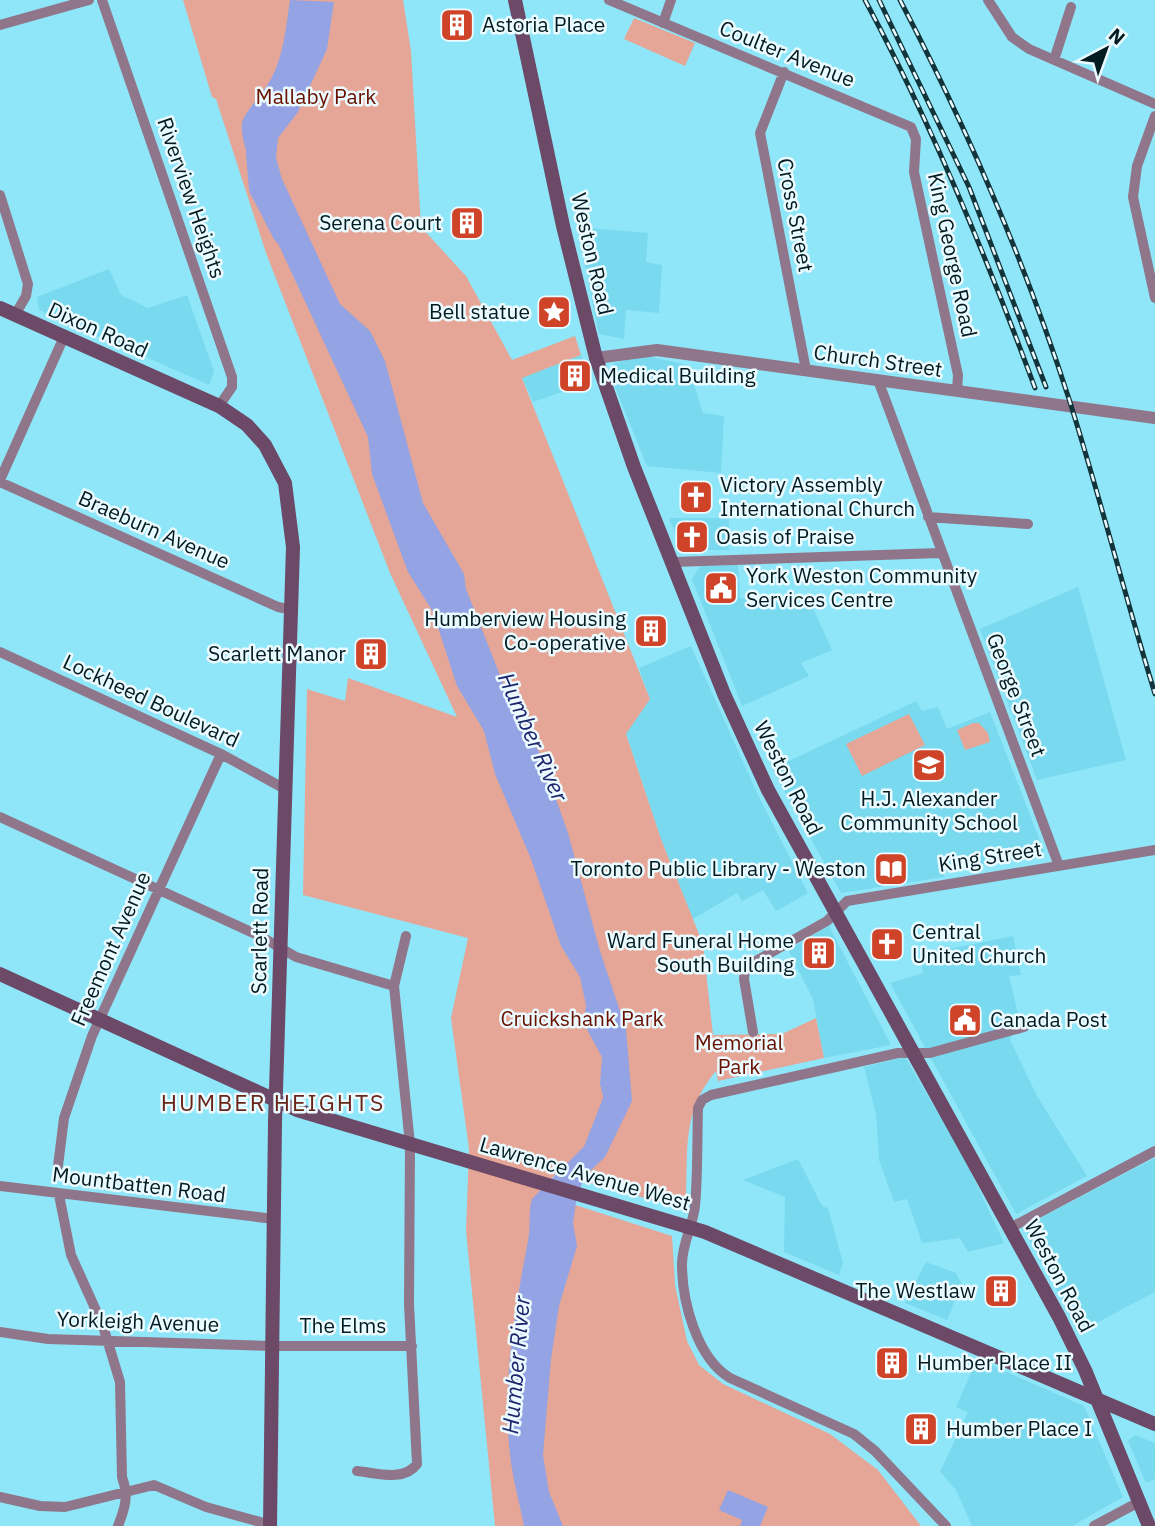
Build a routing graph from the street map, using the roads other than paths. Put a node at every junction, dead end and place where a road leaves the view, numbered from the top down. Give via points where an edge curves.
1 (89, 0) edge
2 (102, 0) edge
3 (516, 0) edge
4 (609, 0) edge
5 (671, 0) edge
6 (988, 0) edge
7 (1071, 7) dead end
8 (663, 23) junction
9 (0, 25) edge
10 (1054, 60) junction
11 (784, 72) junction
12 (1155, 104) edge
13 (1155, 116) edge
14 (911, 127) joint
15 (0, 195) edge
16 (1155, 298) edge
17 (0, 308) edge
18 (15, 315) junction
19 (63, 339) junction
20 (596, 358) junction
21 (806, 370) junction
22 (878, 380) junction
23 (180, 389) joint
24 (957, 391) junction
25 (219, 406) junction
26 (1155, 418) edge
27 (0, 481) edge
28 (928, 517) junction
29 (1028, 524) dead end
30 (940, 553) junction
31 (673, 562) junction
32 (293, 610) junction
33 (0, 652) edge
34 (221, 754) junction
35 (285, 789) junction
36 (0, 817) edge
37 (1155, 850) edge
38 (1059, 866) junction
39 (158, 891) junction
40 (836, 912) junction
41 (406, 936) dead end
42 (281, 948) junction
43 (0, 974) edge
44 (394, 986) junction
45 (99, 1021) junction
46 (1024, 1027) dead end
47 (752, 1032) dead end
48 (911, 1051) junction
49 (276, 1101) junction
50 (410, 1144) junction
51 (1155, 1151) edge
52 (58, 1166) dead end
53 (0, 1186) edge
54 (59, 1195) junction
55 (274, 1219) junction
56 (690, 1227) junction
57 (1010, 1228) junction
58 (0, 1332) edge
59 (107, 1340) junction
60 (274, 1346) junction
61 (412, 1346) junction
62 (1097, 1398) junction
63 (1155, 1424) edge
64 (357, 1471) dead end
65 (127, 1491) junction
66 (0, 1497) edge
67 (1139, 1502) junction
68 (118, 1526) edge
69 (270, 1526) edge
70 (946, 1526) edge
71 (1094, 1526) edge
72 (1149, 1526) edge

1 - 9 street
2 - 25 street, Riverview Heights via 232,377 232,387
3 - 20 main road, Weston Road
4 - 8 street, Coulter Avenue
5 - 8 street
6 - 10 street via 1012,37
7 - 10 street
8 - 11 street, Coulter Avenue
10 - 12 street
11 - 14 street, Coulter Avenue
11 - 21 street, Cross Street via 760,133
13 - 16 street via 1137,166 1133,197
14 - 24 street, King George Road via 916,139 914,172 958,375
15 - 18 street via 28,284
17 - 18 main road, Dixon Road
18 - 19 main road, Dixon Road
19 - 23 main road, Dixon Road
19 - 27 street
20 - 21 street, Church Street via 657,350
20 - 31 main road, Weston Road
21 - 22 street, Church Street
22 - 24 street, Church Street
22 - 28 street, George Street
23 - 25 main road, Scarlett Road
24 - 26 street, Church Street
25 - 32 main road, Scarlett Road via 247,425 265,445 285,483 293,547
27 - 32 street, Braeburn Avenue
28 - 29 street
28 - 30 street, George Street
30 - 31 street
30 - 38 street, George Street
31 - 40 main road, Weston Road via 749,751
32 - 35 main road, Scarlett Road
33 - 34 street, Lockheed Boulevard
34 - 35 street, Lockheed Boulevard
34 - 39 street, Freemont Avenue
35 - 42 main road, Scarlett Road
36 - 39 street
37 - 38 street, King Street
38 - 40 street, King Street via 847,901
39 - 42 street
39 - 45 street, Freemont Avenue
40 - 47 street, King Street via 746,971
40 - 48 main road, Weston Road
41 - 44 street
42 - 44 street via 296,957
42 - 49 main road, Scarlett Road
43 - 45 main road, Lawrence Avenue West
44 - 50 street
45 - 49 main road, Lawrence Avenue West
45 - 52 street, Freemont Avenue via 64,1118
46 - 48 street via 930,1053
48 - 56 street via 702,1100
48 - 57 main road, Weston Road
49 - 50 main road, Lawrence Avenue West
49 - 55 main road, Scarlett Road
50 - 56 main road, Lawrence Avenue West
50 - 61 street
51 - 57 street
53 - 54 street, Mountbatten Road
54 - 55 street, Mountbatten Road
54 - 59 street via 71,1255
55 - 60 main road, Scarlett Road
56 - 62 main road, Lawrence Avenue West
56 - 70 street via 683,1275 696,1334 707,1359 730,1378 854,1434
57 - 62 main road, Weston Road
58 - 59 street, Yorkleigh Avenue
59 - 60 street, Yorkleigh Avenue
59 - 65 street via 120,1382 122,1477
60 - 61 street, The Elms
60 - 69 main road, Scarlett Road
61 - 64 street via 417,1464 401,1475
62 - 63 main road, Lawrence Avenue West
62 - 67 main road, Weston Road
65 - 66 street via 65,1507
65 - 68 street
65 - 69 street via 154,1485
67 - 71 street
67 - 72 main road, Weston Road

